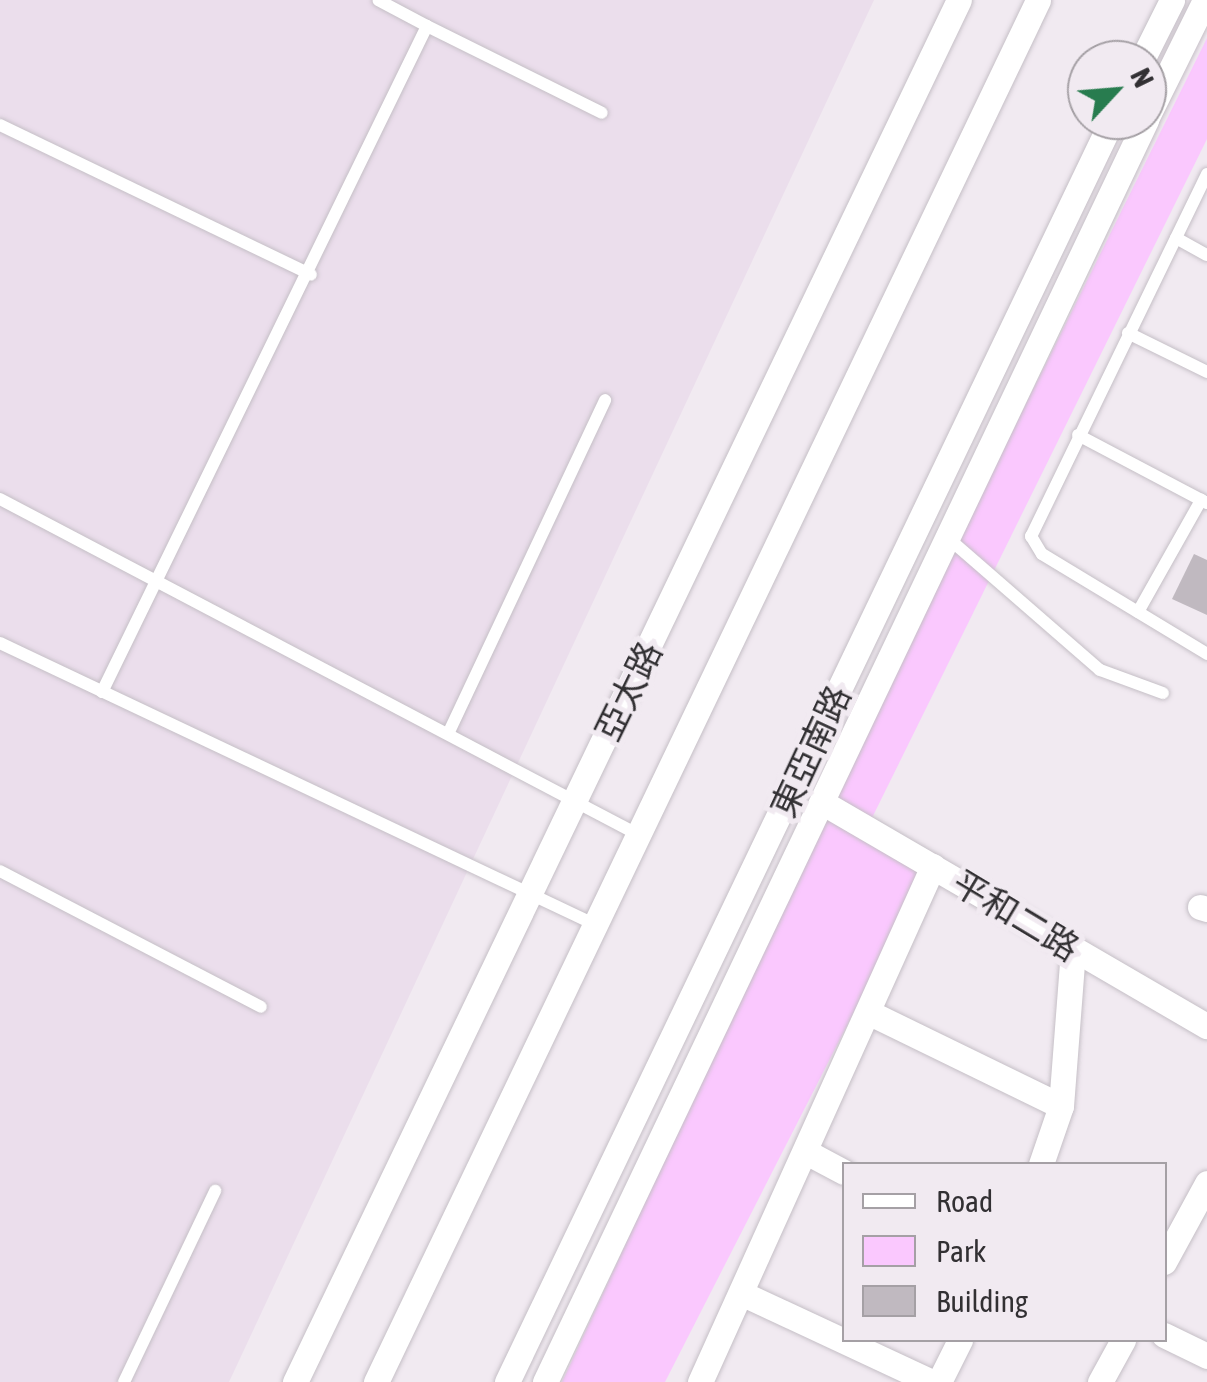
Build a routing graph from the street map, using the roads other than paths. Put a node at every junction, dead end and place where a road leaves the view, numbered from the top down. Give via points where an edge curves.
1 (378, 0) edge
2 (959, 0) edge
3 (1038, 0) edge
4 (1172, 0) edge
5 (1204, 0) edge
6 (427, 26) junction
7 (1152, 40) edge
8 (1167, 76) edge
9 (602, 113) dead end
10 (0, 125) edge
11 (1102, 140) edge
12 (1136, 140) edge
13 (1207, 174) edge
14 (1176, 238) junction
15 (1207, 255) edge
16 (312, 275) junction
17 (1128, 333) junction
18 (1207, 372) edge
19 (605, 400) dead end
20 (1078, 435) junction
21 (0, 499) edge
22 (1204, 501) edge
23 (948, 538) junction
24 (161, 577) junction
25 (1138, 612) junction
26 (0, 643) edge
27 (1207, 654) edge
28 (102, 692) junction
29 (1163, 692) dead end
30 (448, 734) junction
31 (574, 803) junction
32 (825, 804) junction
33 (637, 834) junction
34 (934, 866) junction
35 (0, 872) edge
36 (532, 892) junction
37 (596, 925) junction
38 (1073, 949) junction
39 (261, 1007) dead end
40 (872, 1014) junction
41 (1207, 1026) edge
42 (1060, 1106) junction
43 (810, 1154) junction
44 (1042, 1162) edge
45 (842, 1171) edge
46 (215, 1191) dead end
47 (1205, 1191) edge
48 (1167, 1257) edge
49 (743, 1294) junction
50 (1167, 1336) edge
51 (842, 1339) edge
52 (848, 1342) edge
53 (959, 1342) edge
54 (1122, 1342) edge
55 (1207, 1356) edge
56 (124, 1382) edge
57 (295, 1382) edge
58 (376, 1382) edge
59 (507, 1382) edge
60 (544, 1382) edge
61 (700, 1382) edge
62 (936, 1382) edge
63 (1100, 1382) edge

1 - 6 lane
2 - 31 street, 亞太路
3 - 33 street, 亞太路
4 - 7 street
5 - 8 street, 東亞南路
6 - 9 lane
6 - 16 lane
10 - 16 lane
11 - 59 street, 東亞南路
12 - 23 street, 東亞南路
13 - 14 lane
14 - 15 lane
14 - 17 lane
16 - 24 lane
17 - 18 lane
17 - 20 lane
19 - 30 lane
20 - 22 lane
20 - 25 lane via 1034,524 1034,547
21 - 24 lane
22 - 25 lane
23 - 29 lane via 1100,670
23 - 32 street, 東亞南路
24 - 28 lane
24 - 30 lane
25 - 27 lane
26 - 28 lane
28 - 36 lane
30 - 31 lane
31 - 33 lane
31 - 36 street, 亞太路
32 - 34 street, 平和二路
32 - 60 street, 東亞南路
33 - 37 street, 亞太路
34 - 38 street, 平和二路
34 - 40 street
35 - 39 lane
36 - 37 lane
36 - 57 street, 亞太路
37 - 58 street, 亞太路
38 - 41 street, 平和二路
38 - 42 street
40 - 42 street
40 - 43 street
42 - 44 street
43 - 45 street
43 - 49 street
46 - 56 lane
47 - 48 street
49 - 51 street
49 - 61 street
50 - 55 street
52 - 62 street
53 - 62 street
54 - 63 street

